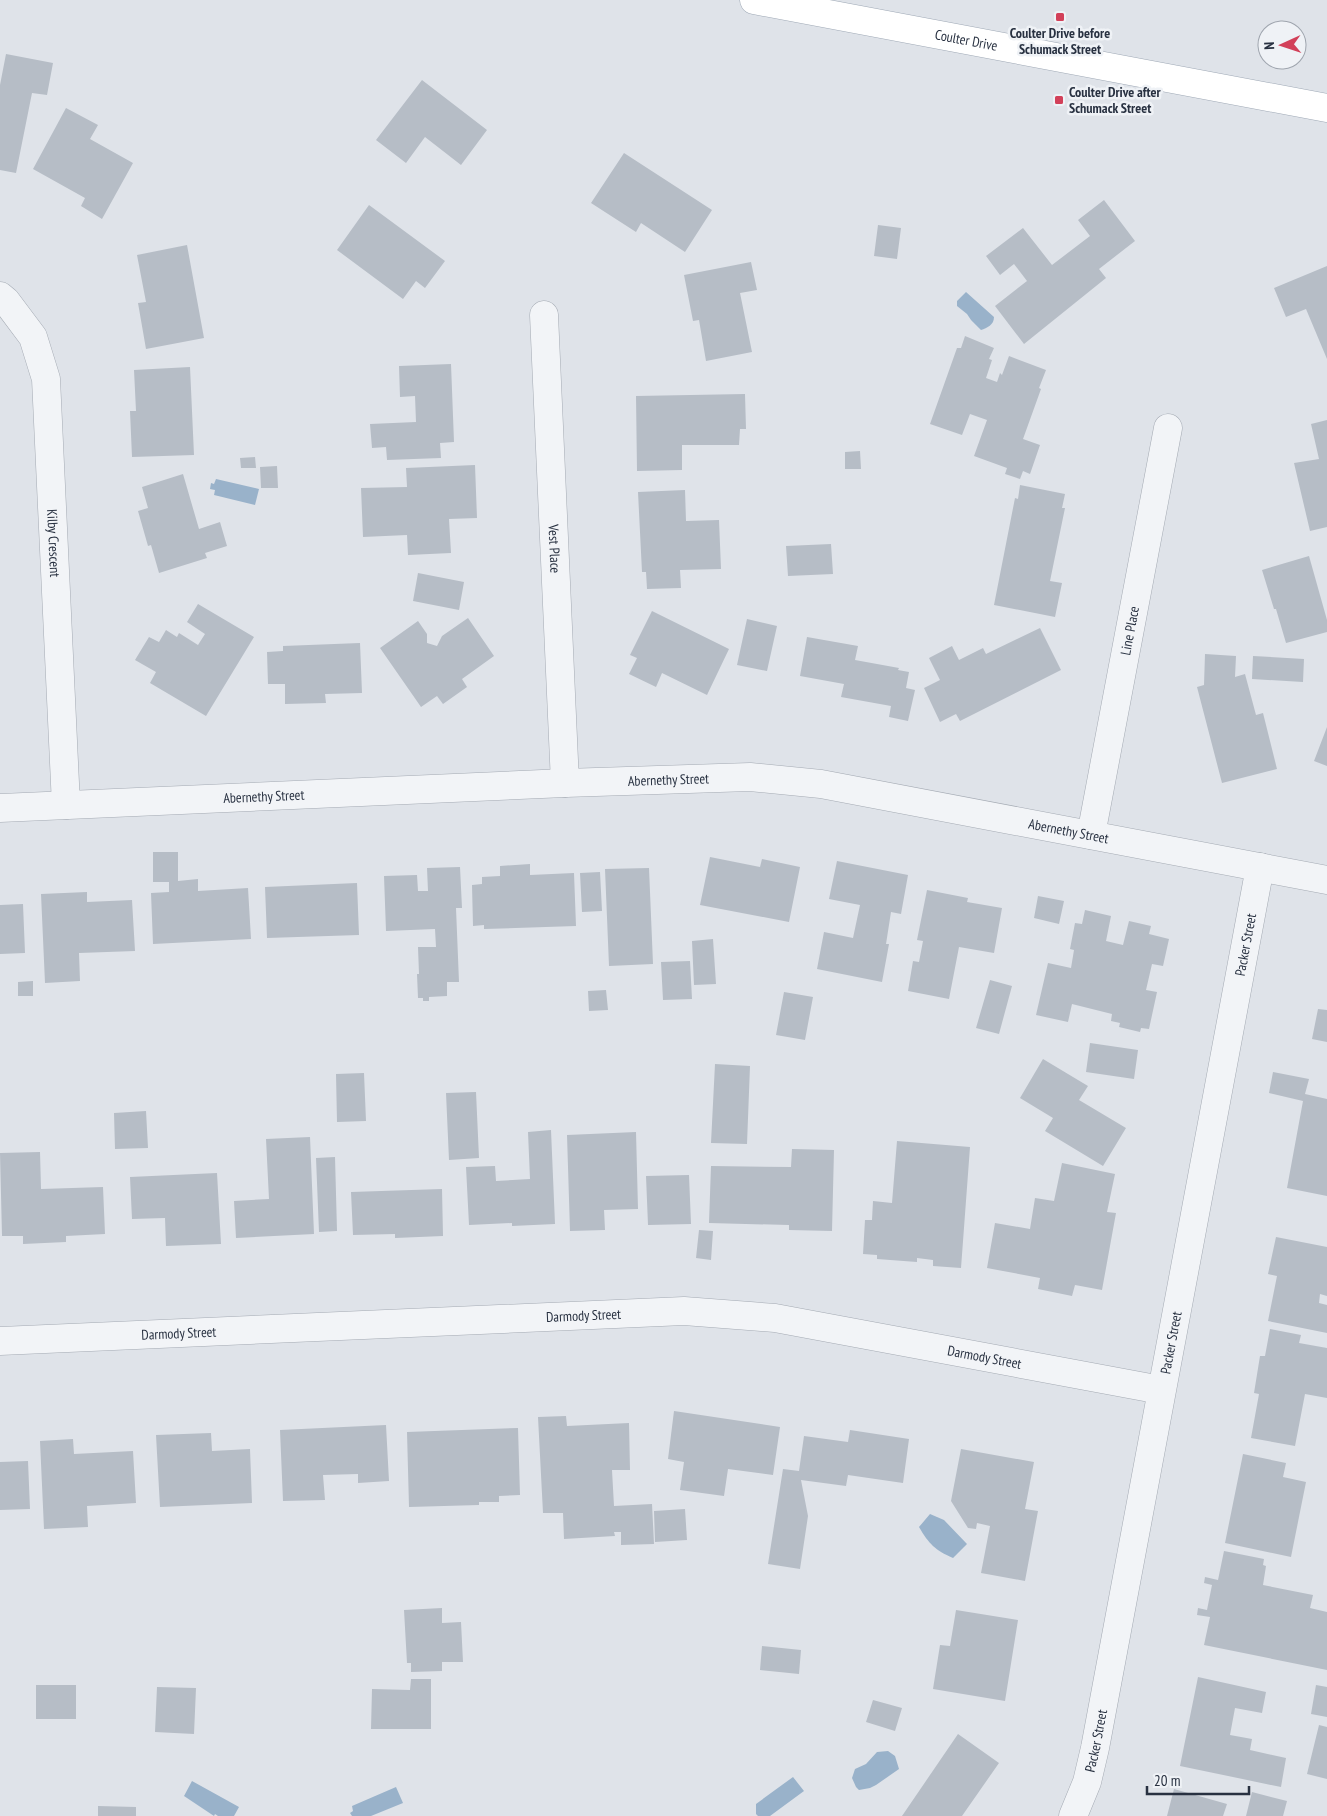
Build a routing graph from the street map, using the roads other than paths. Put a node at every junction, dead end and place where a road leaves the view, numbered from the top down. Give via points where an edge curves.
1 (754, 0) edge
2 (1327, 108) edge
3 (0, 296) edge
4 (544, 314) dead end
5 (1168, 428) dead end
6 (565, 783) junction
7 (66, 805) junction
8 (0, 808) edge
9 (1091, 836) junction
10 (1260, 867) junction
11 (1327, 880) edge
12 (0, 1341) edge
13 (1161, 1390) junction
14 (1073, 1816) edge

1 - 2 main road, Coulter Drive
3 - 7 street, Kilby Crescent via 33,337 46,378
4 - 6 street, Vest Place
5 - 9 street, Line Place
6 - 7 street, Abernethy Street
6 - 9 street, Abernethy Street via 750,777 822,784
7 - 8 street, Abernethy Street
9 - 10 street, Abernethy Street
10 - 11 street, Abernethy Street
10 - 13 street, Packer Street
12 - 13 street, Darmody Street via 684,1311 775,1318
13 - 14 street, Packer Street via 1095,1748 1087,1782

